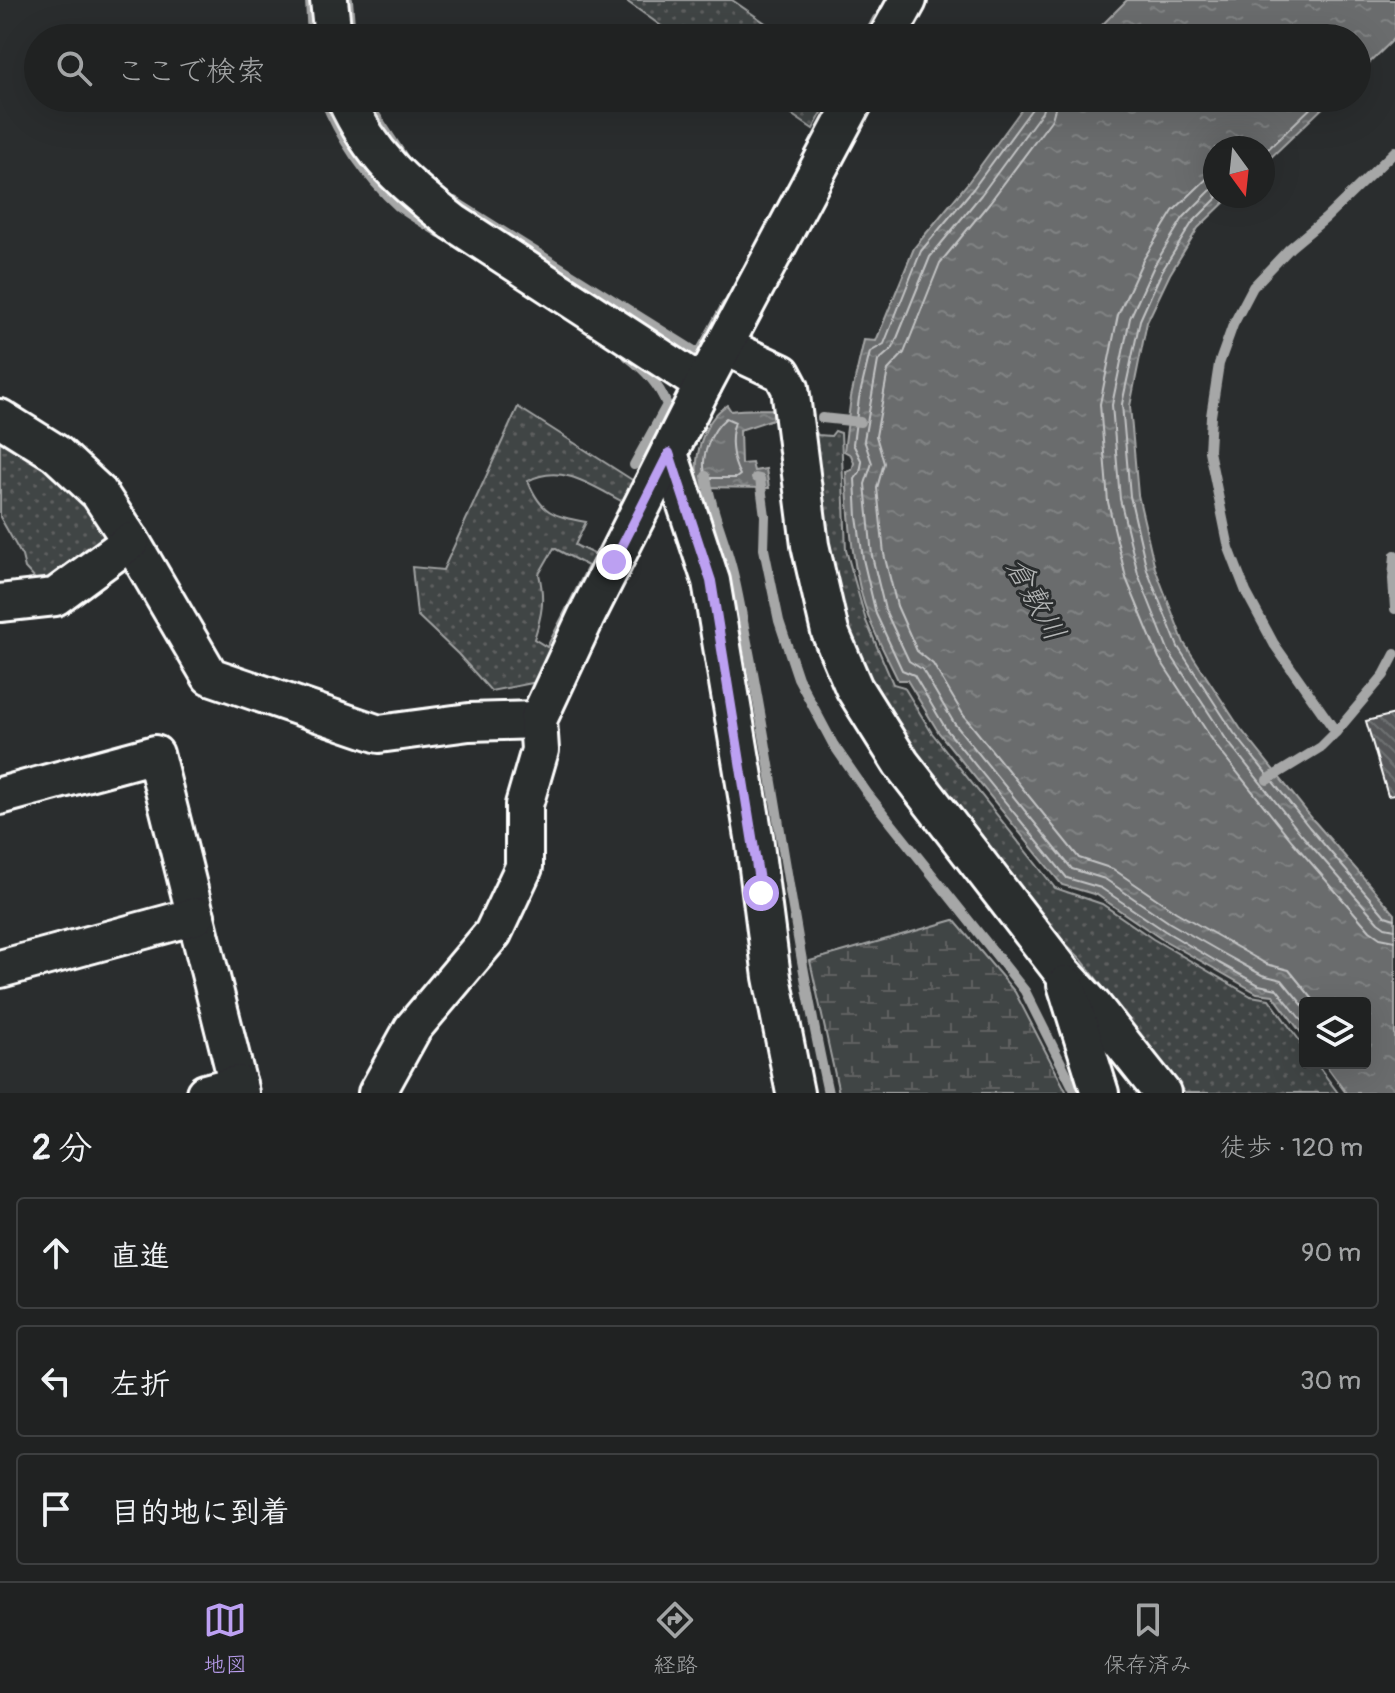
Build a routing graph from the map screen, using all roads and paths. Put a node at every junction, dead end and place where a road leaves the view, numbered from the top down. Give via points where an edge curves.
1 (329, 0) edge
2 (908, 0) edge
3 (332, 24) edge
4 (895, 24) edge
5 (351, 112) edge
6 (849, 112) edge
7 (724, 346) junction
8 (703, 385) junction
9 (0, 418) edge
10 (669, 453) junction
11 (131, 541) junction
12 (0, 603) edge
13 (538, 720) junction
14 (0, 796) edge
15 (196, 916) junction
16 (0, 969) edge
17 (1063, 973) junction
18 (227, 1090) edge
19 (377, 1093) edge
20 (795, 1093) edge
21 (1100, 1093) edge
22 (1162, 1093) edge

1 - 3 street
2 - 4 street
5 - 8 street via 384,163 453,222
6 - 7 street
7 - 8 street
7 - 17 street via 782,373 790,388 810,545 830,632 854,688 901,763
8 - 10 street
9 - 11 street via 56,453 99,493
10 - 13 street
10 - 20 street via 711,581
11 - 12 street via 55,597
11 - 13 street via 210,676 379,734 469,722
13 - 19 street via 540,750 524,805 524,867 493,933 413,1028
14 - 15 street via 155,754
15 - 16 street
15 - 18 street
17 - 21 street
17 - 22 street

